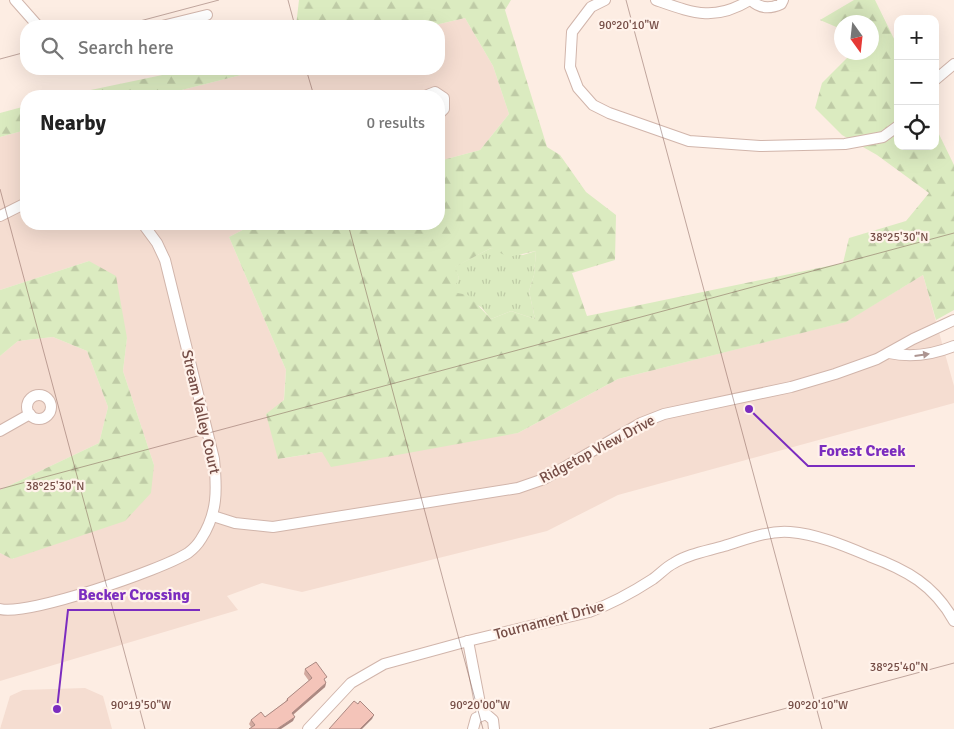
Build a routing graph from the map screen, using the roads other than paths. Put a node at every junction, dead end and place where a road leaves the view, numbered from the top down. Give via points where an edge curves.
1 (15, 0) edge
2 (605, 0) edge
3 (656, 0) edge
4 (751, 0) edge
5 (783, 0) edge
6 (207, 15) dead end
7 (33, 20) edge
8 (187, 20) edge
9 (954, 64) edge
10 (939, 77) edge
11 (894, 129) edge
12 (20, 206) edge
13 (0, 216) edge
14 (148, 230) edge
15 (954, 320) edge
16 (954, 346) edge
17 (889, 353) junction
18 (30, 414) dead end
19 (0, 431) edge
20 (213, 516) junction
21 (0, 609) edge
22 (954, 621) edge
23 (468, 641) junction
24 (482, 714) junction
25 (308, 729) edge
26 (473, 729) edge
27 (494, 729) edge

1 - 7 street
2 - 11 street via 591,7 572,32 570,68 583,94 593,105 609,114 689,141 750,146 845,144 883,137
3 - 4 street via 705,15 722,13
4 - 5 street via 756,5 773,8
6 - 8 street
9 - 10 street
12 - 13 street
14 - 20 street, Stream Valley Court via 165,260 214,459 217,488
15 - 17 street, Ridgetop View Drive via 913,338
17 -> 16 street via 907,357 932,354
17 - 20 street, Ridgetop View Drive via 813,381 664,414 641,423 544,479 518,488 273,527 234,523
18 - 19 street
20 - 21 street, Stream Valley Court via 189,552 160,566 26,609
22 - 23 street, Tournament Drive via 946,606 914,576 862,553 816,537 789,532 772,533 691,555 608,605 589,612
23 - 24 street
23 - 25 street, Tournament Drive via 392,661 368,672 351,683
24 - 26 street via 474,720
24 - 27 street via 494,720

